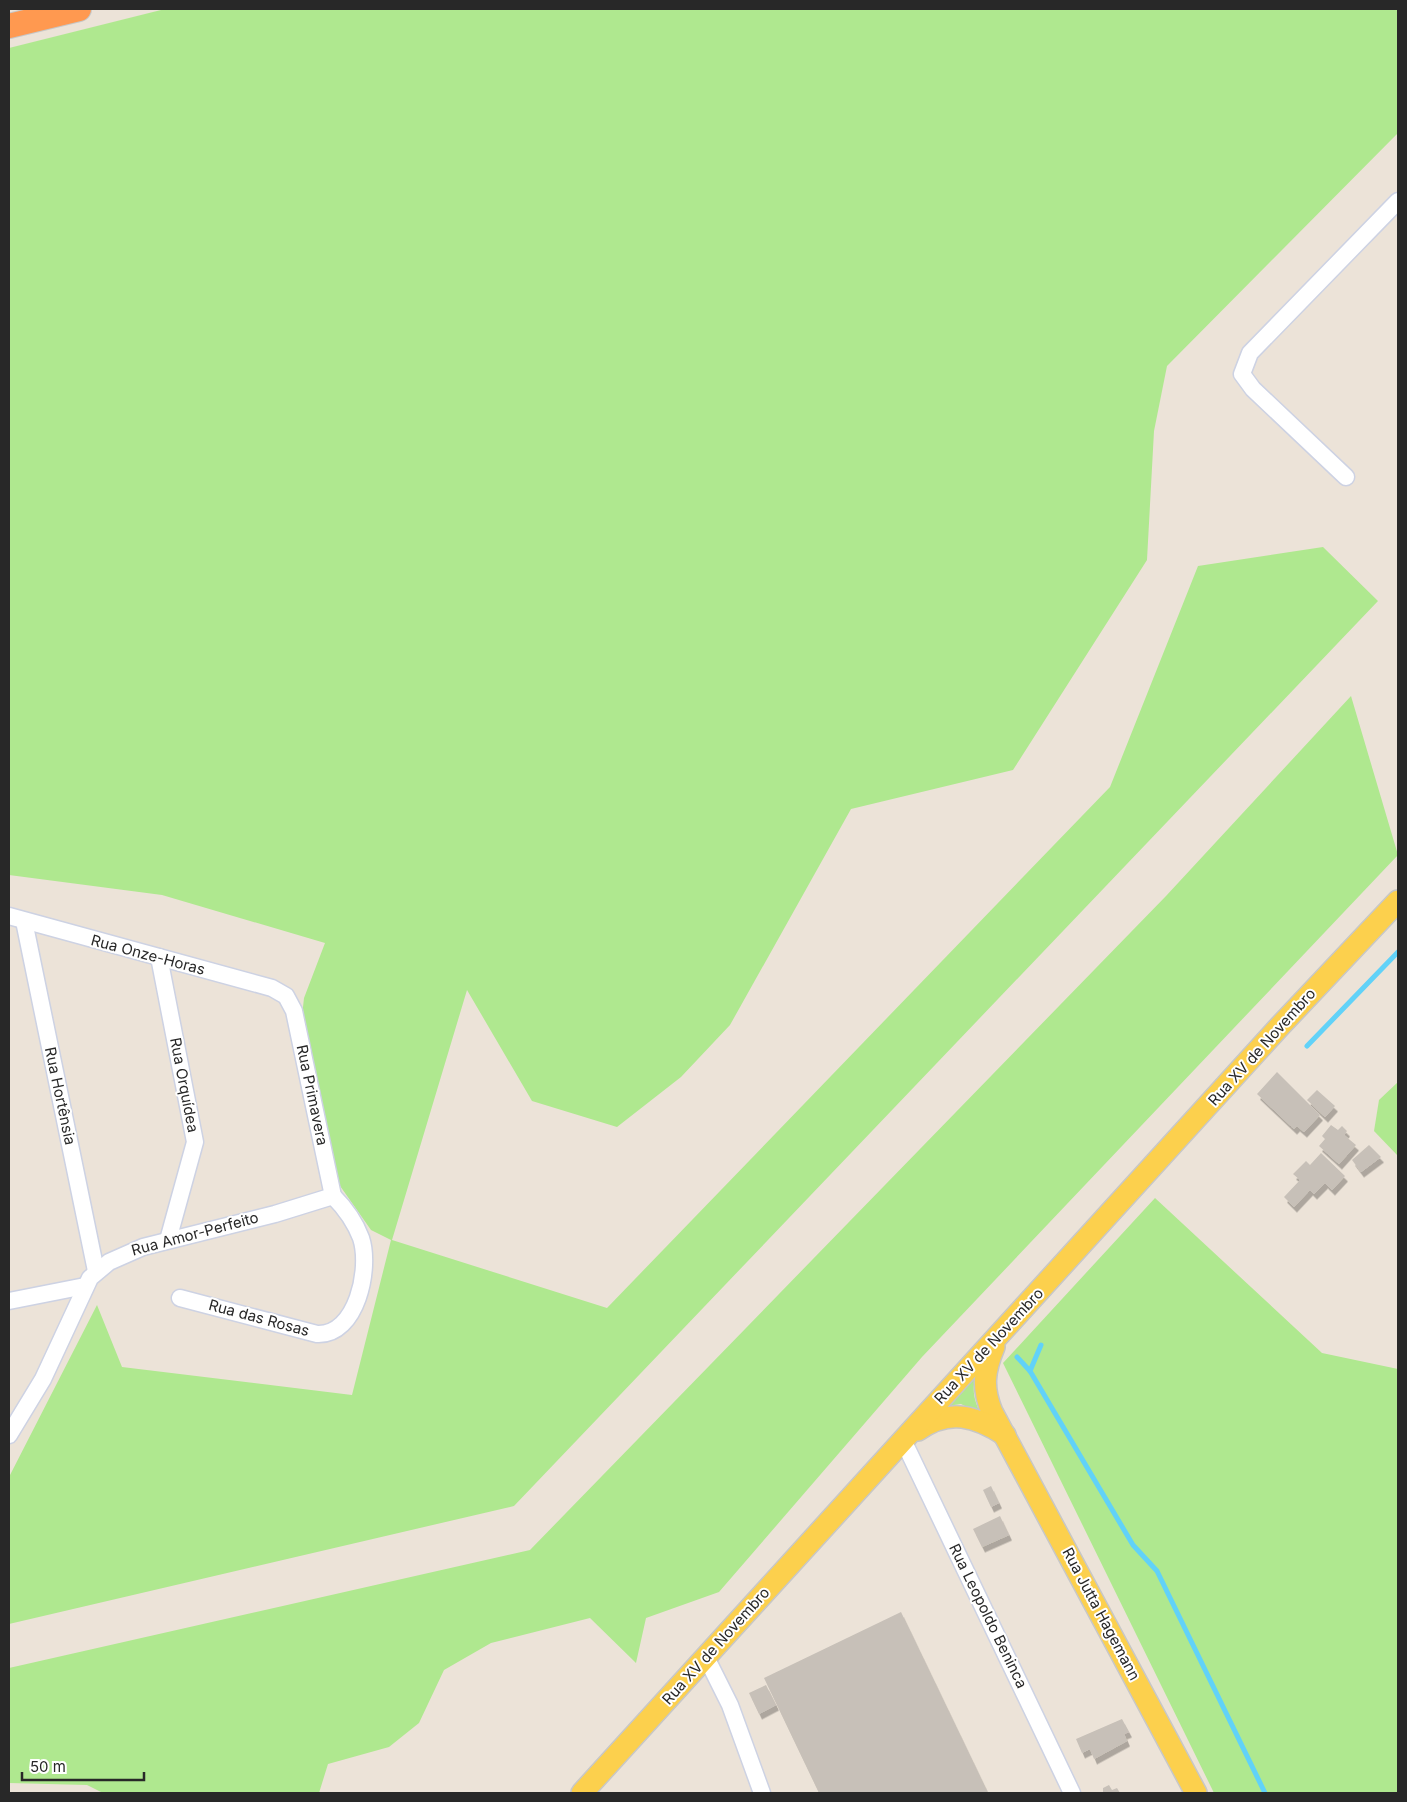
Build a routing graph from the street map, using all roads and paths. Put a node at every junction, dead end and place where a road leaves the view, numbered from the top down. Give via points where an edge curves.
1 (79, 9) edge
2 (9, 26) edge
3 (1398, 201) edge
4 (1346, 477) dead end
5 (1398, 901) edge
6 (17, 919) edge
7 (158, 957) junction
8 (286, 996) joint
9 (333, 1196) junction
10 (168, 1240) junction
11 (96, 1271) junction
12 (85, 1286) junction
13 (180, 1298) dead end
14 (9, 1301) edge
15 (998, 1338) junction
16 (11, 1429) edge
17 (1005, 1435) junction
18 (903, 1440) junction
19 (706, 1657) junction
20 (582, 1793) edge
21 (762, 1793) edge
22 (1072, 1793) edge
23 (1196, 1793) edge

1 - 2 highway
3 - 4 street via 1250,353 1242,374 1253,389
5 - 15 main road, Rua XV de Novembro via 1280,1026
6 - 7 street, Rua Onze-Horas
6 - 11 street, Rua Hortênsia
7 - 8 street, Rua Onze-Horas via 272,988
7 - 10 street, Rua Orquídea via 195,1142
8 - 9 street, Rua Primavera via 294,1011
9 - 10 street, Rua Amor-Perfeito
9 - 13 street, Rua das Rosas via 355,1224 362,1240 364,1264 362,1286 343,1324 336,1330 317,1334
10 - 11 street, Rua Amor-Perfeito via 123,1254
11 - 12 street, Rua Amor-Perfeito
12 - 14 street
12 - 16 street, Rua Amor-Perfeito via 50,1366
15 - 17 main road, Rua Jutta Hagemann via 984,1382 986,1398
15 - 18 main road, Rua XV de Novembro
17 - 18 main road via 986,1423 965,1416 944,1418
17 - 23 main road, Rua Jutta Hagemann
18 - 19 main road, Rua XV de Novembro
18 - 22 street, Rua Leopoldo Beninca
19 - 20 main road, Rua XV de Novembro
19 - 21 street via 730,1705

